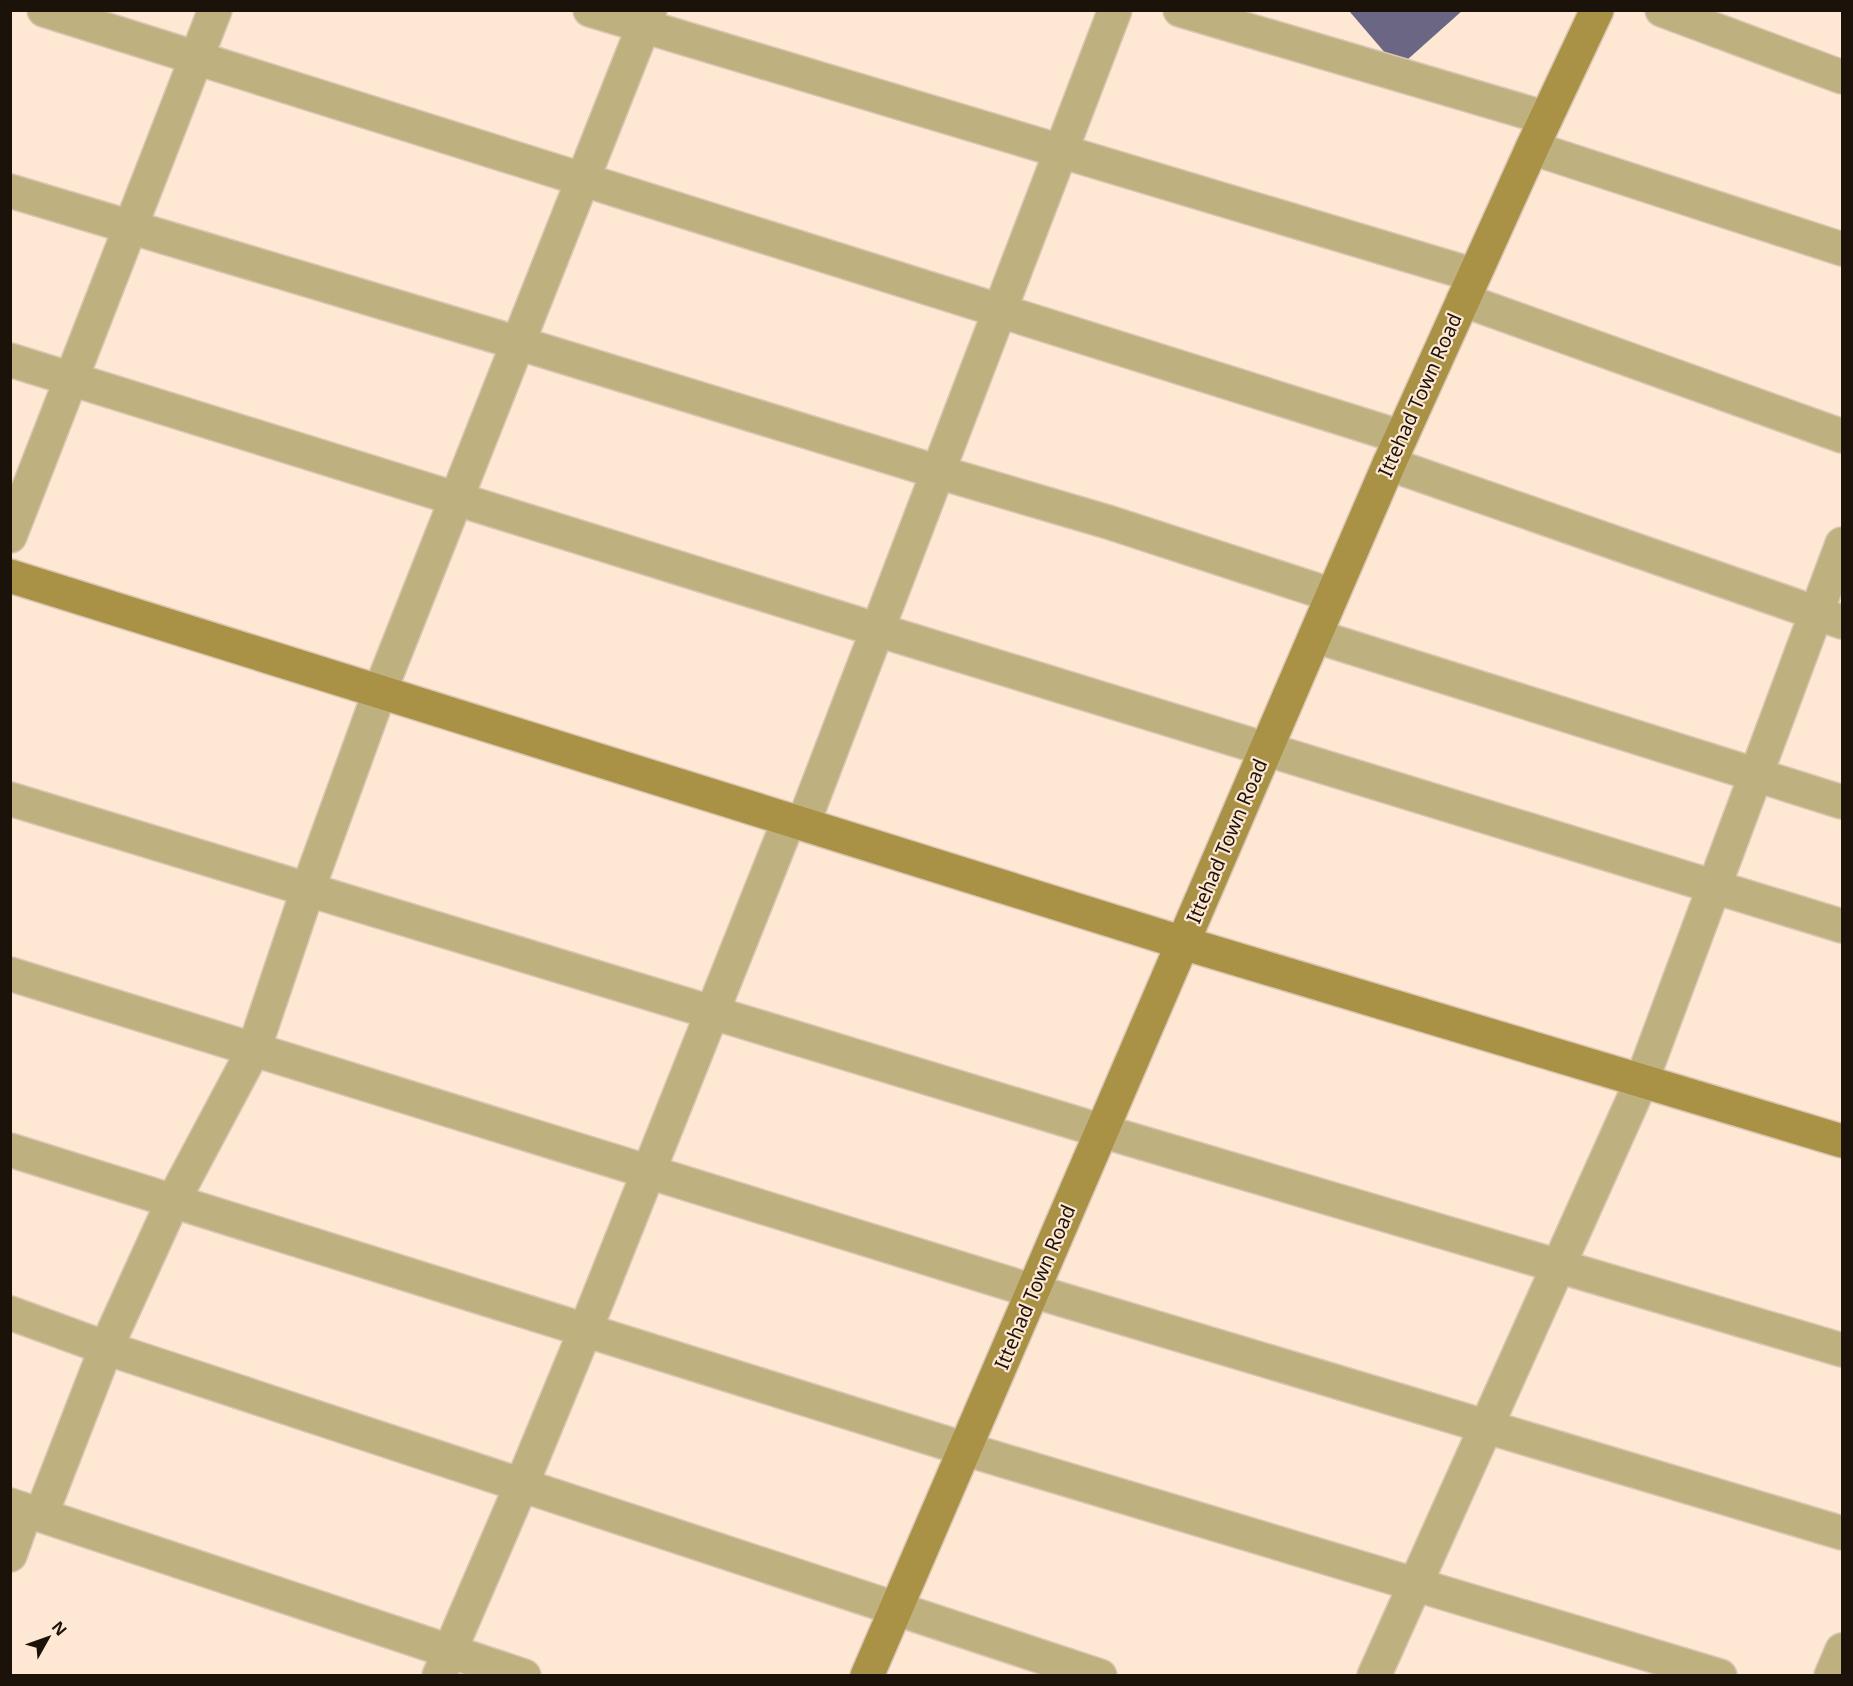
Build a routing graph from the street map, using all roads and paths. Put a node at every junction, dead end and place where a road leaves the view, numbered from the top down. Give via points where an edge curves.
1 (44, 10) edge
2 (215, 10) edge
3 (590, 10) edge
4 (1115, 10) edge
5 (1180, 10) edge
6 (1597, 10) edge
7 (1662, 10) edge
8 (647, 19) edge
9 (196, 59) junction
10 (1842, 77) edge
11 (1546, 118) junction
12 (1532, 148) junction
13 (1061, 152) junction
14 (583, 179) junction
15 (10, 191) edge
16 (131, 228) junction
17 (1842, 249) edge
18 (1469, 288) junction
19 (999, 312) junction
20 (518, 343) junction
21 (10, 360) edge
22 (72, 379) junction
23 (1842, 436) edge
24 (1395, 450) junction
25 (938, 472) junction
26 (457, 497) junction
27 (10, 536) edge
28 (1842, 544) edge
29 (10, 576) edge
30 (1332, 595) junction
31 (1830, 618) edge
32 (878, 630) junction
33 (1315, 636) junction
34 (380, 691) junction
35 (1266, 748) junction
36 (1756, 775) junction
37 (10, 799) edge
38 (1842, 802) edge
39 (796, 822) junction
40 (1715, 886) junction
41 (308, 889) junction
42 (1842, 926) edge
43 (1183, 943) junction
44 (10, 974) edge
45 (713, 1012) junction
46 (254, 1049) junction
47 (1642, 1080) junction
48 (1102, 1131) junction
49 (1842, 1141) edge
50 (10, 1150) edge
51 (649, 1172) junction
52 (172, 1201) junction
53 (1559, 1266) junction
54 (1033, 1291) junction
55 (10, 1313) edge
56 (585, 1331) junction
57 (106, 1348) junction
58 (1842, 1350) edge
59 (1486, 1426) junction
60 (965, 1449) junction
61 (521, 1486) junction
62 (26, 1510) edge
63 (1842, 1533) edge
64 (10, 1555) edge
65 (1415, 1584) junction
66 (896, 1609) junction
67 (1842, 1650) edge
68 (445, 1663) edge
69 (524, 1676) edge
70 (867, 1676) edge
71 (1101, 1676) edge
72 (1374, 1676) edge
73 (1720, 1676) edge
74 (1831, 1676) edge

1 - 9 street
2 - 9 street
3 - 8 street
4 - 13 street
5 - 11 street
6 - 11 street, Ittehad Town Road
7 - 10 street
8 - 13 street
8 - 14 street
9 - 14 street
9 - 16 street
11 - 12 street, Ittehad Town Road
12 - 17 street
12 - 18 street, Ittehad Town Road
13 - 18 street
13 - 19 street
14 - 19 street
14 - 20 street
15 - 16 street
16 - 20 street
16 - 22 street
18 - 23 street
18 - 24 street, Ittehad Town Road
19 - 24 street
19 - 25 street
20 - 25 street
20 - 26 street
21 - 22 street
22 - 26 street
22 - 27 street
24 - 30 street, Ittehad Town Road
24 - 31 street
25 - 30 street
25 - 32 street
26 - 32 street
26 - 34 street
28 - 31 street
29 - 34 street
30 - 33 street, Ittehad Town Road
31 - 36 street
32 - 35 street
32 - 39 street
33 - 35 street, Ittehad Town Road
33 - 36 street
34 - 39 street
34 - 41 street
35 - 40 street
35 - 43 street, Ittehad Town Road
36 - 38 street
36 - 40 street
37 - 41 street
39 - 43 street
39 - 45 street
40 - 42 street
40 - 47 street
41 - 45 street
41 - 46 street
43 - 47 street
43 - 48 street, Ittehad Town Road
44 - 46 street
45 - 48 street
45 - 51 street
46 - 51 street
46 - 52 street
47 - 49 street
47 - 53 street
48 - 53 street
48 - 54 street, Ittehad Town Road
50 - 52 street
51 - 54 street
51 - 56 street
52 - 56 street
52 - 57 street
53 - 58 street
53 - 59 street
54 - 59 street
54 - 60 street, Ittehad Town Road
55 - 57 street
56 - 60 street
56 - 61 street
57 - 61 street
57 - 62 street
59 - 63 street
59 - 65 street
60 - 65 street
60 - 66 street, Ittehad Town Road
61 - 66 street
61 - 68 street
62 - 64 street
62 - 68 street
65 - 72 street
65 - 73 street
66 - 70 street, Ittehad Town Road
66 - 71 street
67 - 74 street
68 - 69 street

